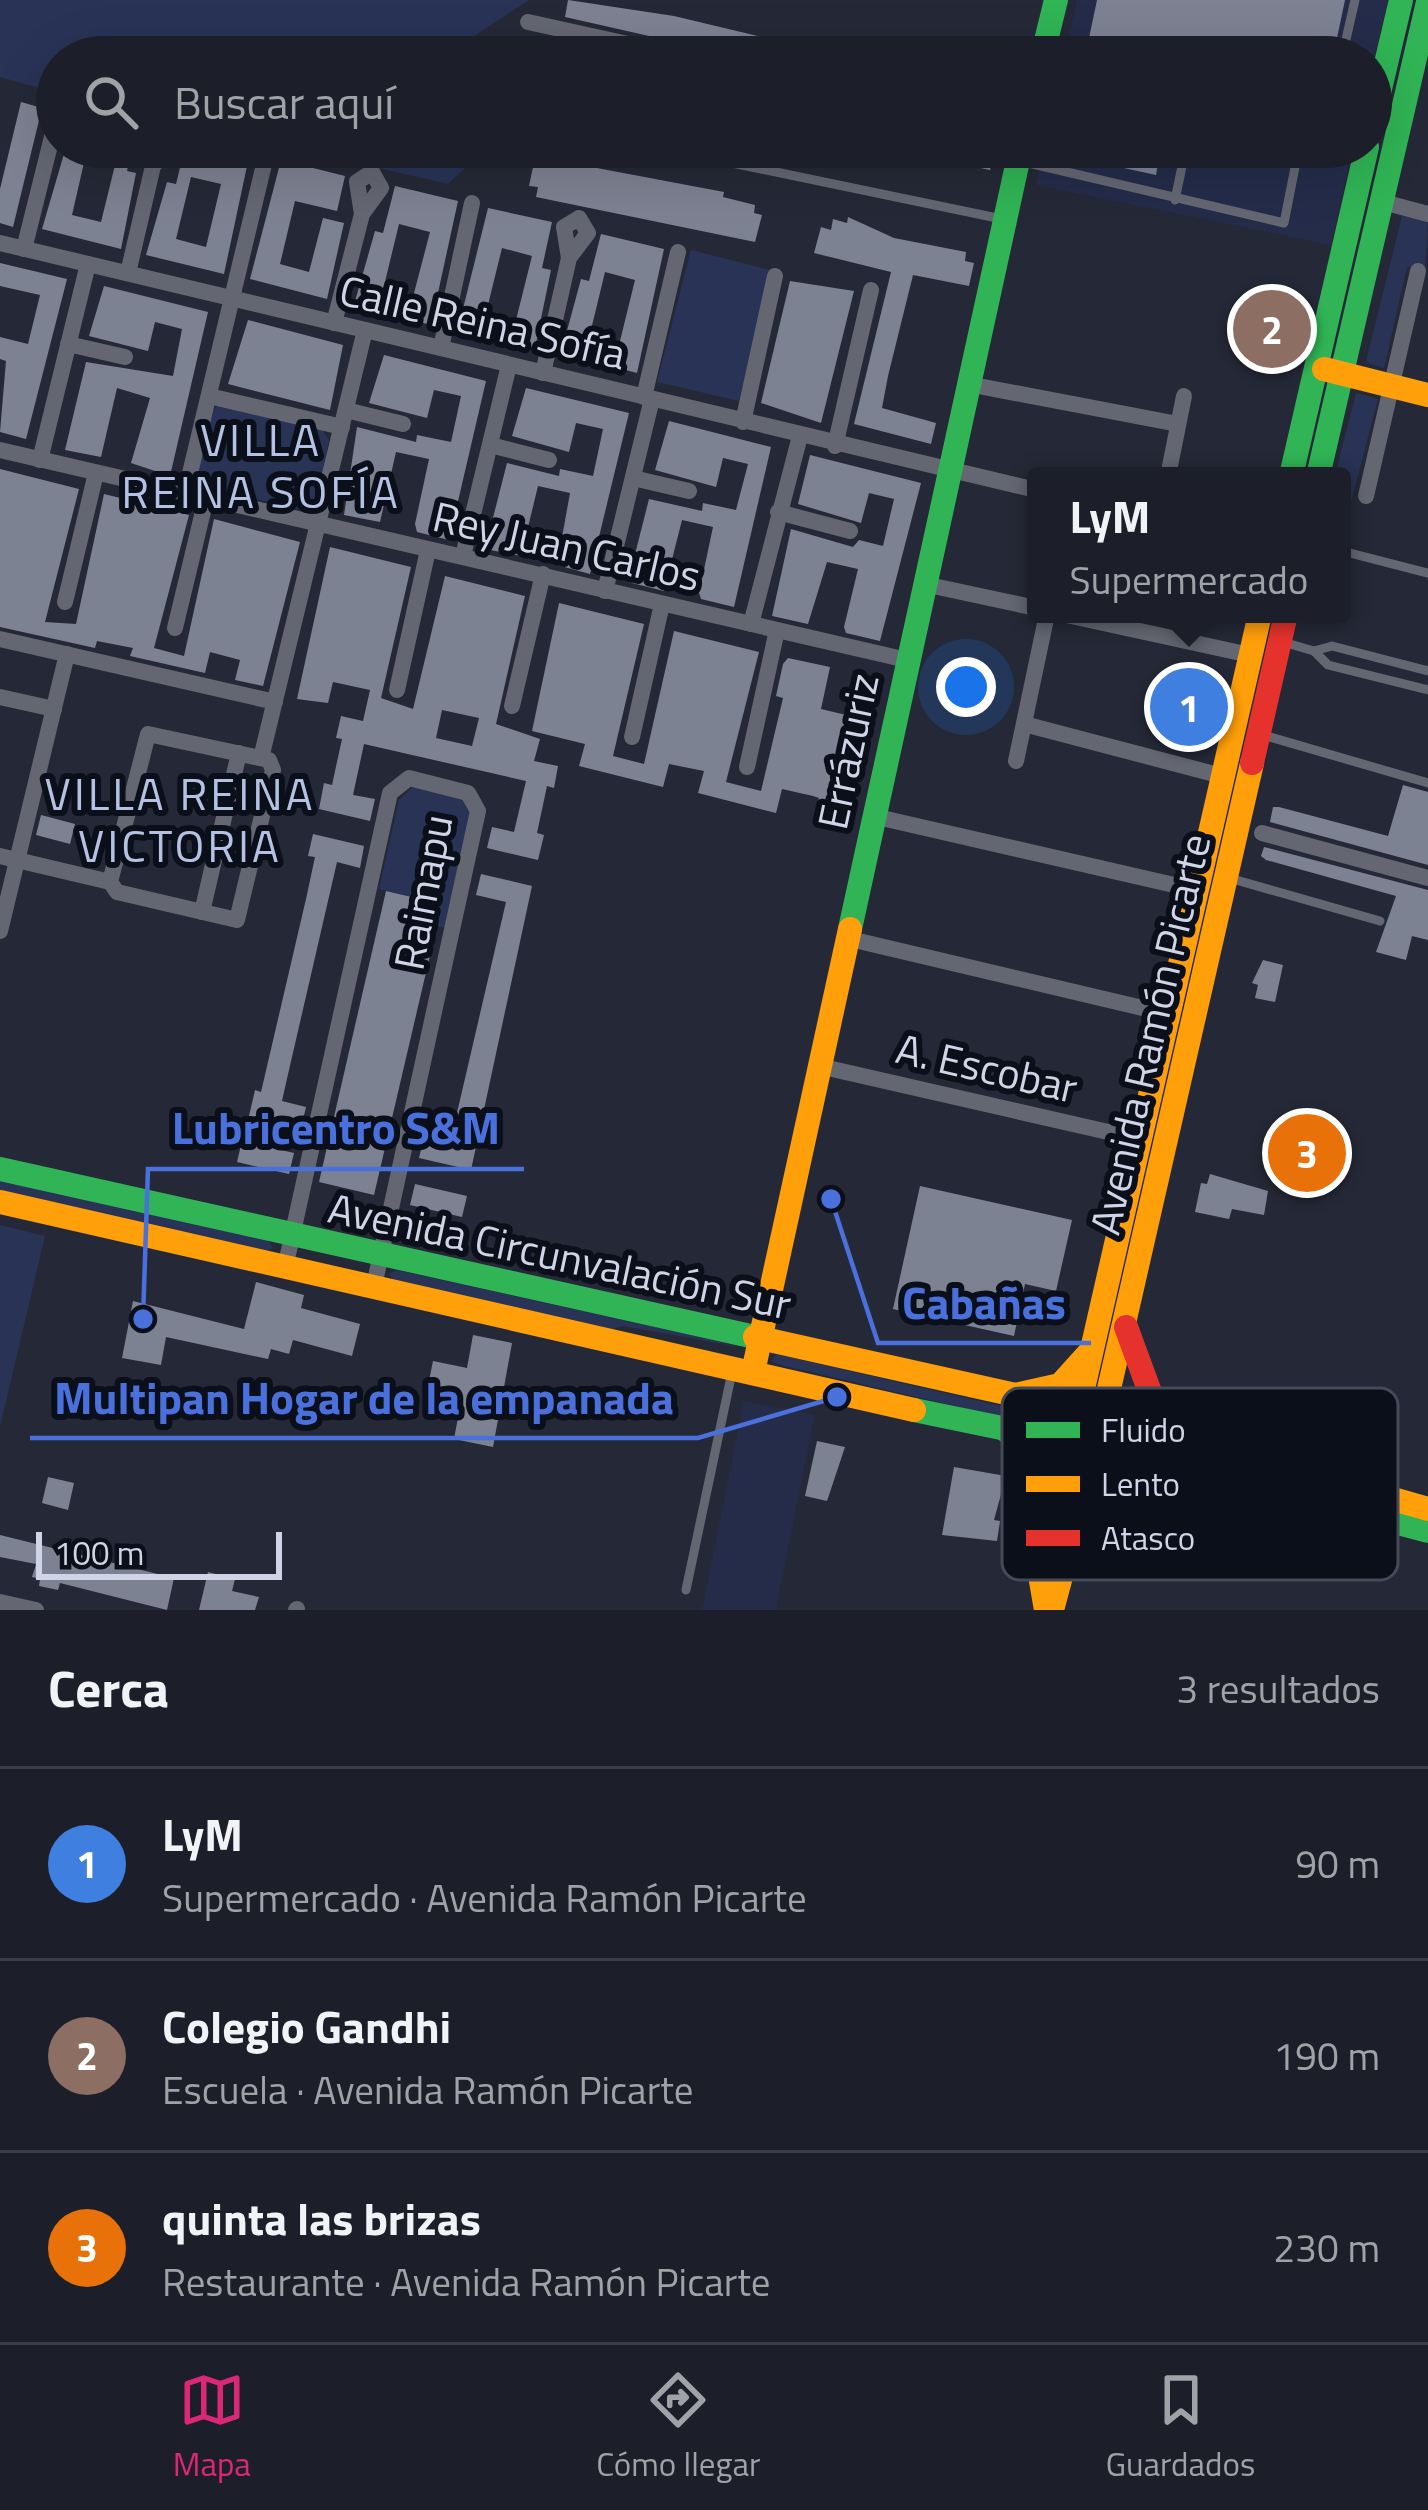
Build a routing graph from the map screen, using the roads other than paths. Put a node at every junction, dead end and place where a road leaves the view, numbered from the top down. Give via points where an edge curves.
1 (1056, 0) edge
2 (1355, 0) edge
3 (1401, 0) edge
4 (1428, 2) edge
5 (528, 22) dead end
6 (592, 36) edge
7 (1047, 36) edge
8 (1347, 36) edge
9 (1392, 36) edge
10 (1418, 95) edge
11 (44, 168) edge
12 (153, 168) edge
13 (263, 168) edge
14 (757, 168) edge
15 (1016, 168) edge
16 (1066, 168) edge
17 (1182, 168) edge
18 (1295, 168) edge
19 (1362, 168) edge
20 (1367, 168) edge
21 (1175, 200) junction
22 (1383, 202) junction
23 (472, 203) dead end
24 (362, 214) dead end
25 (1428, 214) edge
26 (1004, 219) junction
27 (0, 243) edge
28 (24, 249) junction
29 (678, 252) dead end
30 (569, 258) dead end
31 (88, 264) junction
32 (1418, 271) dead end
33 (128, 274) junction
34 (775, 276) dead end
35 (871, 290) dead end
36 (232, 298) junction
37 (334, 323) junction
38 (365, 330) junction
39 (68, 344) junction
40 (441, 348) junction
41 (125, 358) dead end
42 (508, 364) junction
43 (1316, 368) junction
44 (543, 373) junction
45 (1342, 373) junction
46 (968, 384) junction
47 (1393, 386) junction
48 (1428, 395) edge
49 (208, 396) junction
50 (1184, 396) dead end
51 (648, 398) junction
52 (344, 418) junction
53 (743, 422) junction
54 (403, 424) dead end
55 (1178, 424) junction
56 (800, 436) junction
57 (490, 445) junction
58 (835, 446) junction
59 (0, 450) edge
60 (40, 460) junction
61 (549, 460) dead end
62 (1170, 467) edge
63 (1293, 467) edge
64 (1320, 467) edge
65 (949, 469) junction
66 (96, 473) junction
67 (633, 478) junction
68 (1027, 488) edge
69 (689, 491) dead end
70 (185, 494) junction
71 (1366, 496) dead end
72 (206, 499) junction
73 (778, 512) junction
74 (320, 526) junction
75 (850, 531) dead end
76 (428, 550) junction
77 (1351, 553) edge
78 (463, 556) junction
79 (1427, 573) edge
80 (543, 574) junction
81 (924, 584) junction
82 (605, 591) junction
83 (65, 602) dead end
84 (662, 604) junction
85 (1027, 606) edge
86 (1045, 623) edge
87 (1140, 623) edge
88 (1257, 623) edge
89 (1284, 623) edge
90 (751, 624) junction
91 (175, 628) dead end
92 (777, 630) junction
93 (0, 639) edge
94 (1279, 641) junction
95 (1314, 651) junction
96 (67, 654) junction
97 (1250, 655) junction
98 (907, 660) junction
99 (1428, 671) edge
100 (397, 690) dead end
101 (1428, 690) edge
102 (0, 697) edge
103 (274, 702) junction
104 (512, 706) dead end
105 (54, 709) junction
106 (1024, 724) junction
107 (1257, 734) junction
108 (632, 736) dead end
109 (239, 753) junction
110 (261, 758) junction
111 (1016, 761) dead end
112 (748, 767) dead end
113 (1222, 776) junction
114 (1428, 783) edge
115 (873, 816) junction
116 (1262, 833) dead end
117 (9, 858) edge
118 (1428, 878) edge
119 (110, 882) junction
120 (1214, 885) junction
121 (202, 912) junction
122 (1380, 921) dead end
123 (0, 931) edge
124 (847, 938) junction
125 (1168, 1014) junction
126 (819, 1066) junction
127 (1139, 1139) junction
128 (0, 1169) edge
129 (0, 1202) edge
130 (292, 1237) junction
131 (380, 1257) junction
132 (285, 1268) junction
133 (374, 1286) junction
134 (1124, 1321) junction
135 (761, 1337) junction
136 (1092, 1349) junction
137 (743, 1370) junction
138 (1044, 1388) edge
139 (1091, 1388) edge
140 (1100, 1388) edge
141 (1148, 1388) edge
142 (1002, 1392) edge
143 (1002, 1431) edge
144 (1398, 1500) edge
145 (1428, 1508) edge
146 (1398, 1523) edge
147 (1428, 1531) edge
148 (1042, 1580) edge
149 (1060, 1580) edge
150 (686, 1589) dead end
151 (0, 1602) edge
152 (36, 1610) edge
153 (1049, 1610) edge

1 - 7 main road
2 - 8 lane
3 - 9 main road
4 - 10 main road
5 - 6 street
10 - 22 main road
11 - 28 street
12 - 33 street
13 - 36 street
14 - 26 lane
15 - 26 main road, Errázuriz
16 - 21 lane
17 - 21 lane
18 - 21 lane via 1284,223
19 - 43 main road
20 - 22 main road
22 - 25 street
22 - 45 main road
23 - 40 street
24 - 37 street
26 - 46 main road, Errázuriz
27 - 28 street, Calle Reina Sofía
28 - 31 street, Calle Reina Sofía
29 - 51 street
30 - 44 street
31 - 33 street, Calle Reina Sofía
31 - 39 street
32 - 47 street
33 - 36 street, Calle Reina Sofía
34 - 53 street
35 - 58 street
36 - 37 street, Calle Reina Sofía
36 - 49 street
37 - 38 street, Calle Reina Sofía
38 - 40 street, Calle Reina Sofía
38 - 52 street
39 - 41 street
39 - 60 street
40 - 42 street, Calle Reina Sofía
42 - 44 street, Calle Reina Sofía
42 - 57 street
43 - 45 main road
43 - 63 main road
44 - 51 street, Calle Reina Sofía
45 - 47 main road
45 - 64 main road
46 - 55 street
46 - 65 main road, Errázuriz
47 - 48 main road
47 - 71 street
49 - 52 street
49 - 70 street
50 - 55 street
51 - 53 street, Calle Reina Sofía
51 - 67 street
52 - 54 street
52 - 74 street
53 - 56 street, Calle Reina Sofía
55 - 62 street
56 - 58 street, Calle Reina Sofía
56 - 73 street
57 - 61 street
57 - 78 street
58 - 65 street, Calle Reina Sofía
59 - 60 street, Rey Juan Carlos
60 - 66 street, Rey Juan Carlos
65 - 68 street, Calle Reina Sofía
65 - 81 main road, Errázuriz
66 - 70 street, Rey Juan Carlos
66 - 83 street
67 - 69 street
67 - 82 street
70 - 72 street, Rey Juan Carlos
72 - 74 street, Rey Juan Carlos
72 - 91 street
73 - 75 street
73 - 90 street
74 - 76 street, Rey Juan Carlos
74 - 103 street
76 - 78 street, Rey Juan Carlos
76 - 100 street
77 - 79 lane
78 - 80 street, Rey Juan Carlos
80 - 82 street, Rey Juan Carlos
80 - 104 street
81 - 85 street
81 - 98 main road, Errázuriz
82 - 84 street, Rey Juan Carlos
84 - 90 street, Rey Juan Carlos
84 - 108 street
86 - 106 street
87 - 97 street
88 - 97 main road, Avenida Ramón Picarte
89 - 94 main road, Avenida Ramón Picarte
90 - 92 street, Rey Juan Carlos
92 - 98 street, Rey Juan Carlos
92 - 112 street
93 - 96 street
94 - 95 lane
94 - 107 main road, Avenida Ramón Picarte
95 - 99 lane via 1332,646
95 - 101 lane via 1328,665
96 - 103 street
96 - 105 street
97 - 113 main road, Avenida Ramón Picarte
98 - 115 main road, Errázuriz
102 - 105 street
103 - 110 street
105 - 117 street
106 - 111 street
106 - 113 street
107 - 114 lane
107 - 120 main road, Avenida Ramón Picarte
109 - 110 street
109 - 119 street via 148,734
109 - 121 street
110 - 121 street via 273,770 237,920
113 - 120 main road, Avenida Ramón Picarte
115 - 120 street
115 - 124 main road, Errázuriz
116 - 118 street
117 - 119 street
117 - 123 street
119 - 121 street via 117,892
120 - 122 lane
120 - 125 main road, Avenida Ramón Picarte
120 - 134 main road, Avenida Ramón Picarte
124 - 125 street
124 - 126 main road, Errázuriz
125 - 127 main road, Avenida Ramón Picarte
126 - 127 street, A. Escobar
126 - 135 main road, Errázuriz
127 - 136 main road, Avenida Ramón Picarte
128 - 130 main road, Avenida Circunvalación Sur
129 - 132 main road, Avenida Circunvalación Sur
130 - 131 main road, Avenida Circunvalación Sur
130 - 131 street, Raimapu via 390,794 409,778 468,793 478,811
130 - 132 street, Raimapu
131 - 133 street, Raimapu
131 - 135 main road, Avenida Circunvalación Sur
132 - 133 main road, Avenida Circunvalación Sur
133 - 137 main road, Avenida Circunvalación Sur
134 - 140 main road, Avenida Ramón Picarte
134 - 141 main road
135 - 137 main road, Errázuriz
135 - 142 main road, Avenida Circunvalación Sur
136 - 138 main road via 1060,1384
136 - 139 main road, Avenida Ramón Picarte
137 - 143 main road, Avenida Circunvalación Sur
137 - 150 lane
144 - 145 main road, Avenida Circunvalación Sur
146 - 147 main road, Avenida Circunvalación Sur
148 - 153 main road, Avenida Ramón Picarte
149 - 153 main road, Avenida Ramón Picarte
151 - 152 street

